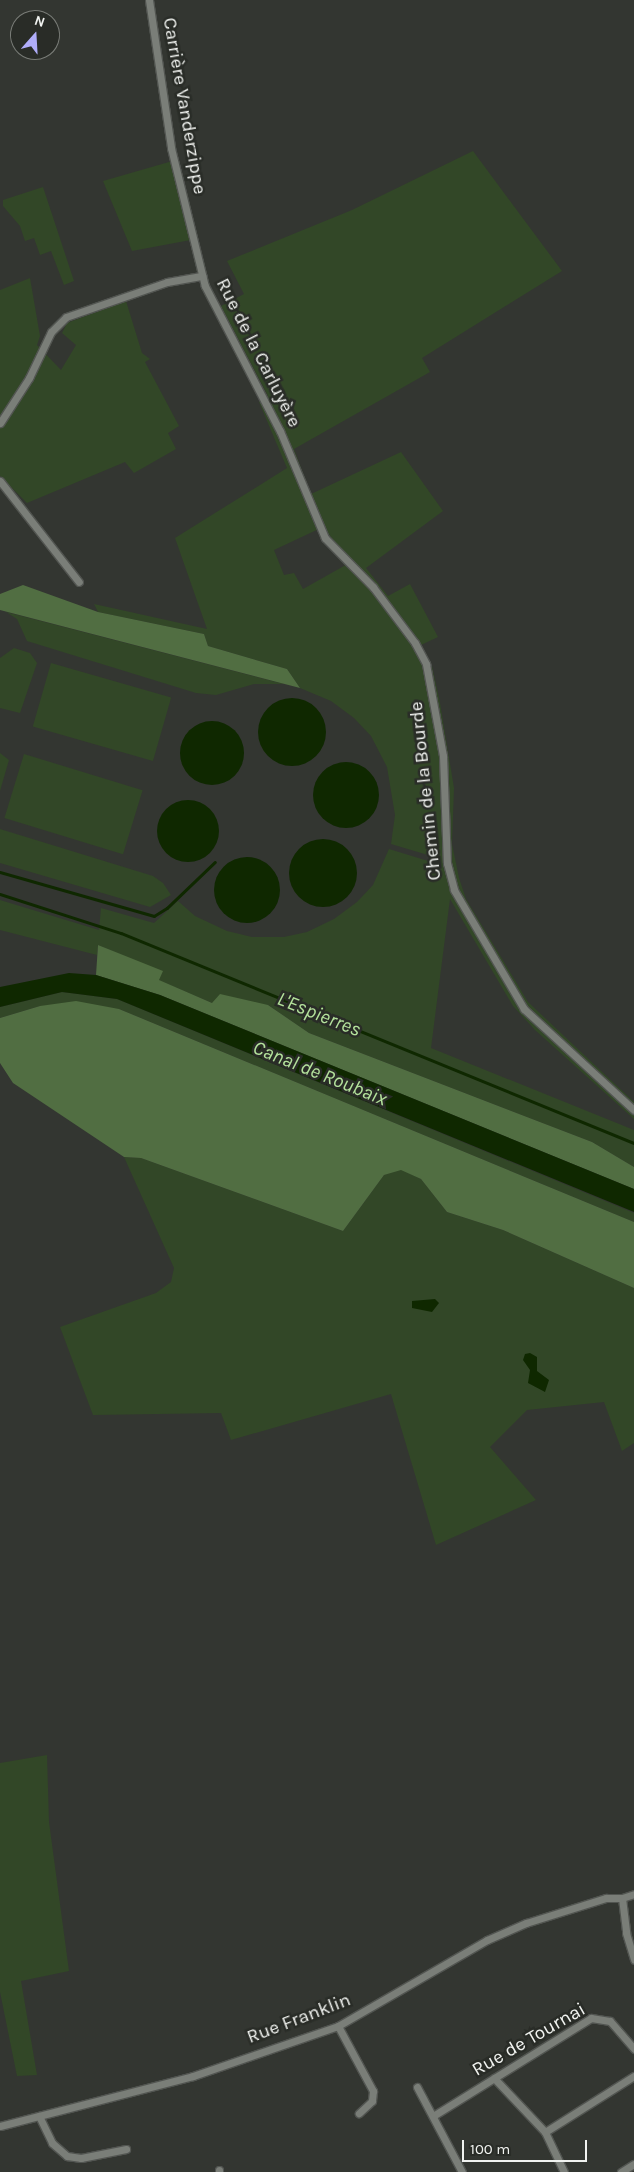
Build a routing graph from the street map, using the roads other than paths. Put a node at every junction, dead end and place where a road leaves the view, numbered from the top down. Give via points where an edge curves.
1 (149, 0) edge
2 (202, 276) junction
3 (0, 423) edge
4 (0, 481) edge
5 (79, 582) dead end
6 (414, 643) joint
7 (634, 1110) edge
8 (634, 1894) edge
9 (622, 1898) junction
10 (634, 1960) edge
11 (338, 2026) junction
12 (634, 2049) edge
13 (634, 2076) edge
14 (494, 2078) junction
15 (417, 2087) dead end
16 (359, 2113) dead end
17 (40, 2116) junction
18 (433, 2116) junction
19 (0, 2126) edge
20 (545, 2132) junction
21 (126, 2149) dead end
22 (634, 2164) edge
23 (462, 2172) edge
24 (564, 2172) edge
25 (621, 2172) edge

1 - 2 street, Carrière Vanderzippe via 171,148
2 - 3 street, Rue de la Carluyère via 167,282 66,317 51,332 29,378
2 - 6 street, Rue de la Carluyère via 280,431 325,538 373,587
4 - 5 street
6 - 7 street, Chemin de la Bourde via 428,670 442,747 447,863 454,890 524,1009
8 - 9 street, Rue Franklin
9 - 10 street via 626,1933
9 - 11 street, Rue Franklin via 606,1898 535,1920 487,1940
11 - 16 street via 373,2091 372,2102
11 - 17 street, Rue Franklin via 193,2076
12 - 14 street, Rue de Tournai via 614,2024 596,2017
13 - 20 street
14 - 18 street, Rue de Tournai
14 - 20 street
15 - 18 street
17 - 19 street, Rue Franklin
17 - 21 street via 52,2143 67,2156 81,2158
18 - 23 street
20 - 24 street
22 - 25 street

